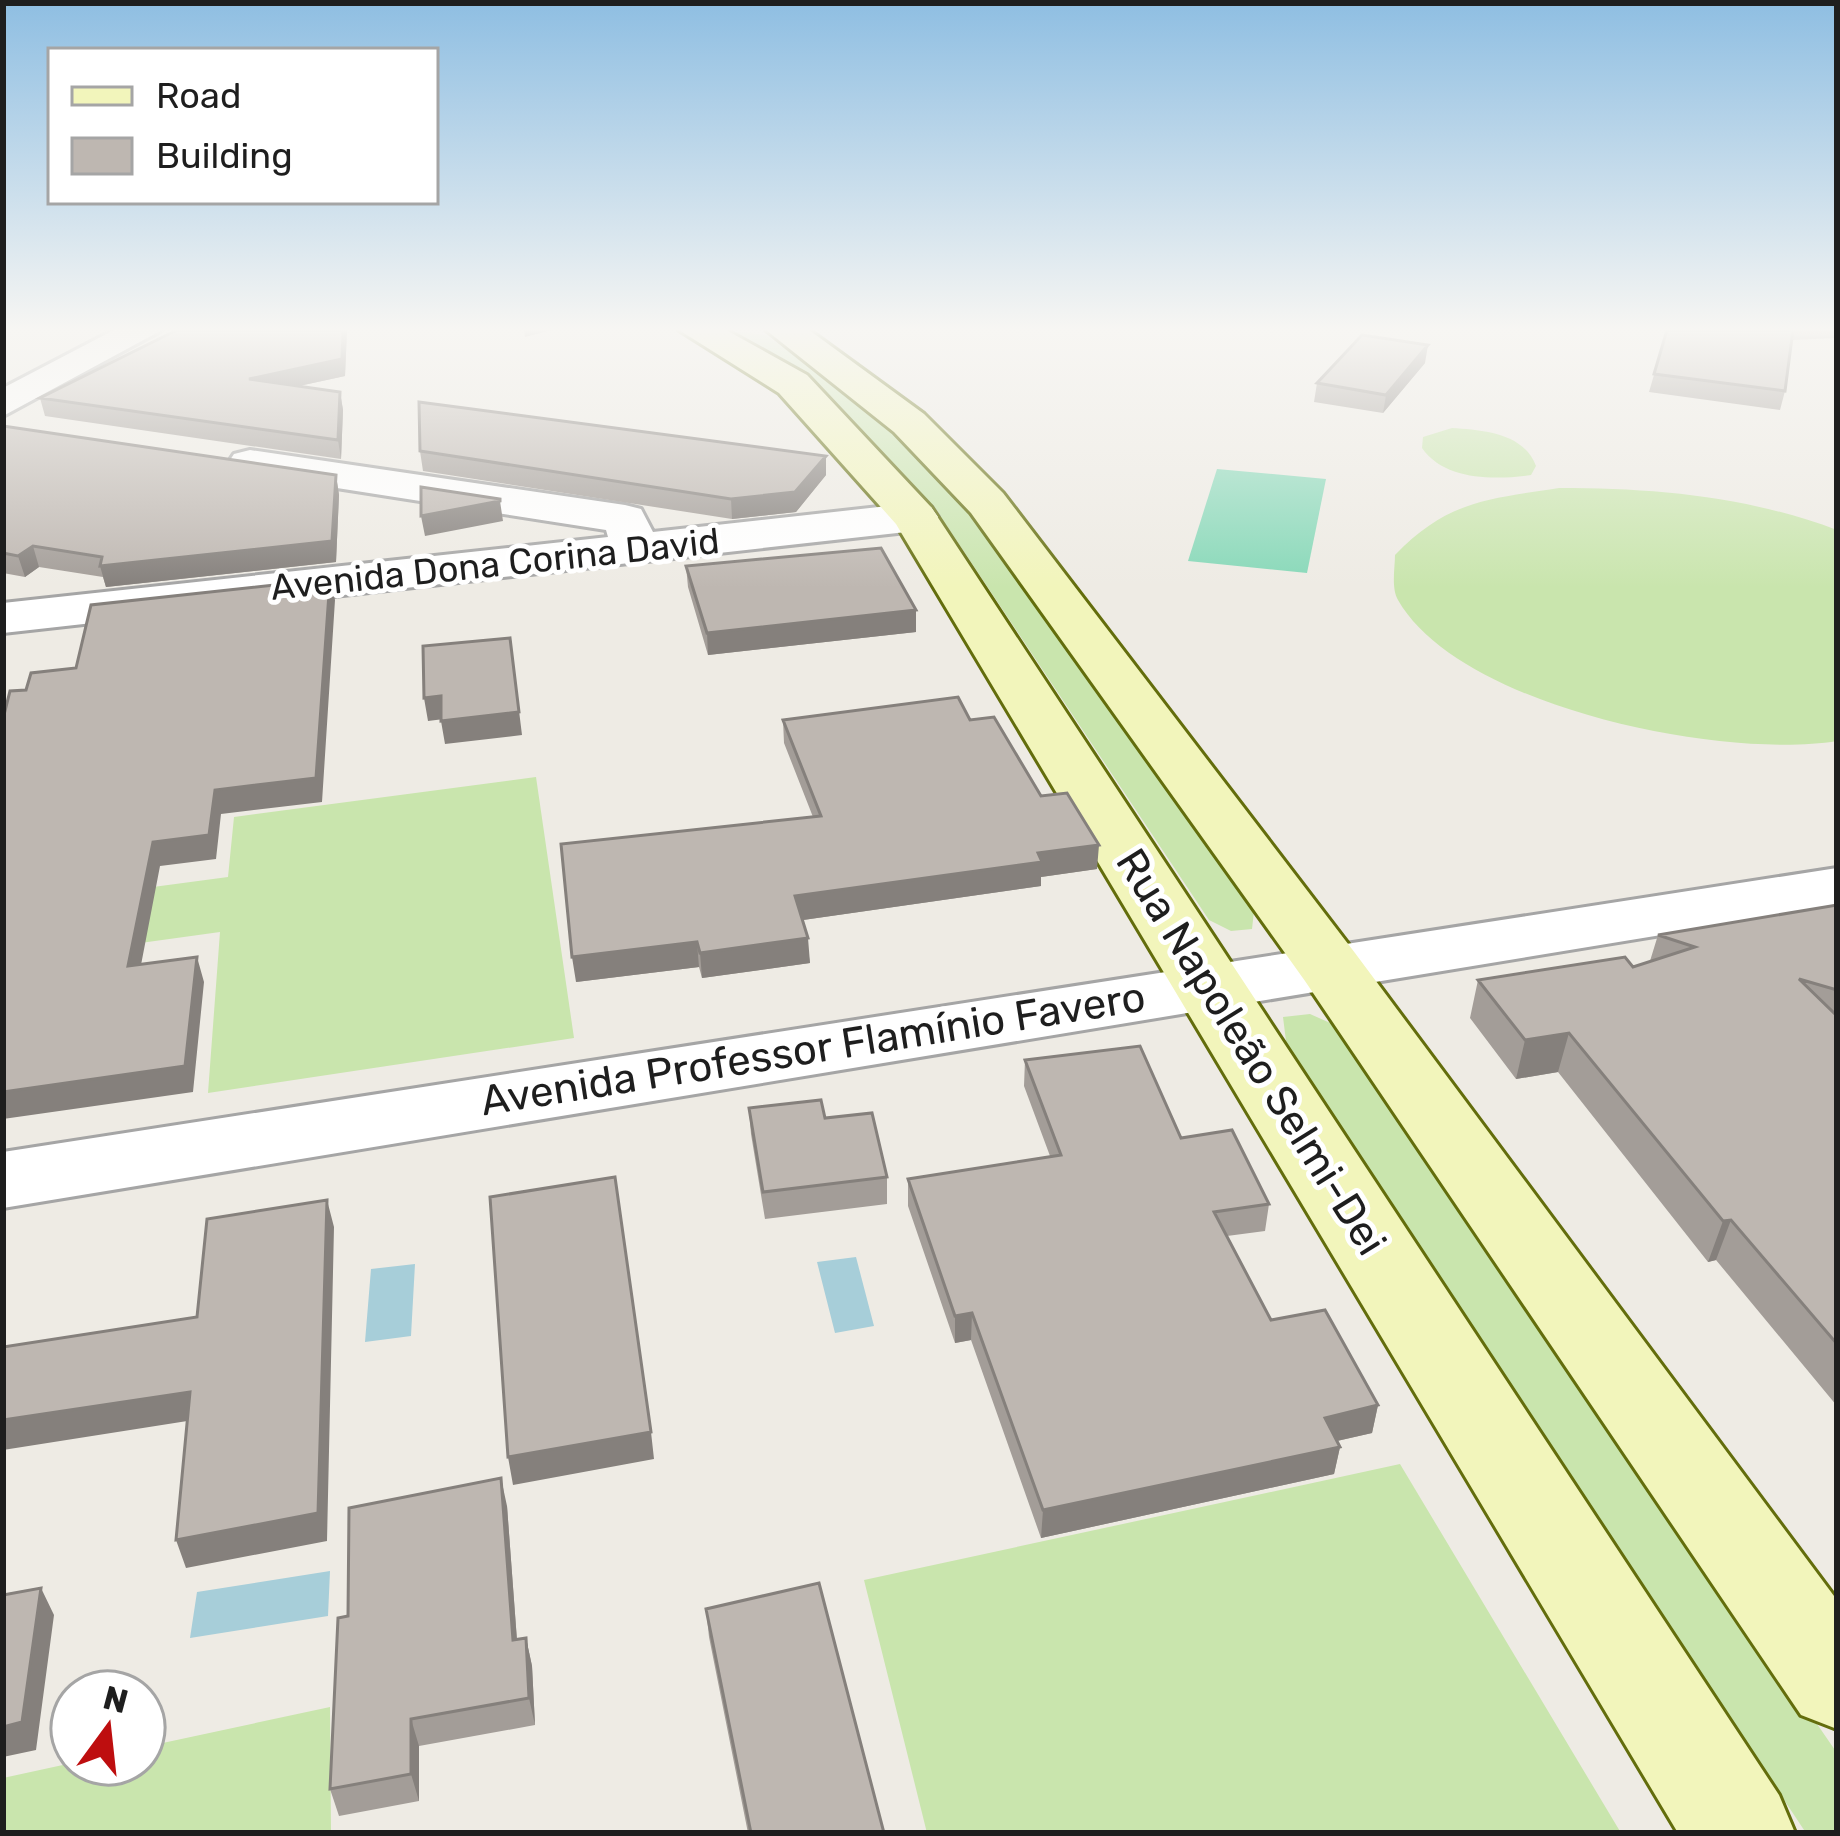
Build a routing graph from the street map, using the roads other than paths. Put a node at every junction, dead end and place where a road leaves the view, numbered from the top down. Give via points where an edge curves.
1 (822, 416) edge
2 (898, 416) edge
3 (3, 427) edge
4 (49, 434) edge
5 (210, 458) edge
6 (916, 517) junction
7 (637, 549) junction
8 (3, 618) edge
9 (1837, 887) edge
10 (1331, 968) junction
11 (1210, 986) junction
12 (3, 1180) edge
13 (1837, 1682) edge
14 (1740, 1833) edge

1 - 6 main road, Rua Napoleão Selmi-Dei
2 - 10 main road via 987,503
3 - 4 street
5 - 7 street via 625,519
6 - 7 street, Avenida Dona Corina David
6 - 11 main road, Rua Napoleão Selmi-Dei
7 - 8 street, Avenida Dona Corina David
9 - 10 street, Avenida Professor Flamínio Favero
10 - 11 street, Avenida Professor Flamínio Favero
10 - 13 main road
11 - 12 street, Avenida Professor Flamínio Favero
11 - 14 main road, Rua Napoleão Selmi-Dei

